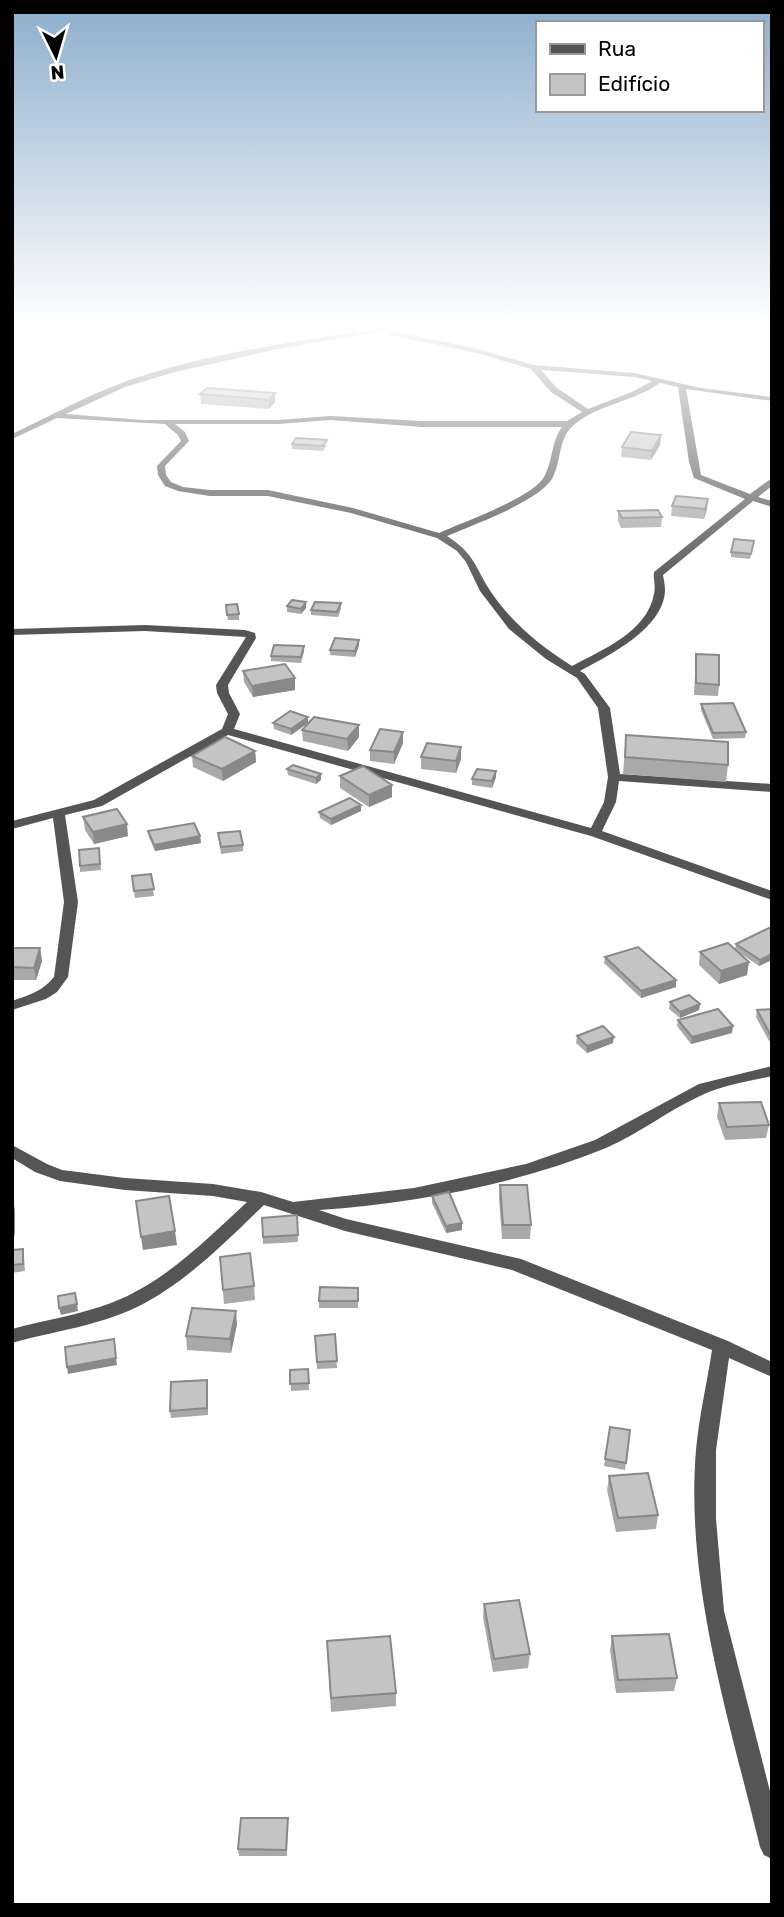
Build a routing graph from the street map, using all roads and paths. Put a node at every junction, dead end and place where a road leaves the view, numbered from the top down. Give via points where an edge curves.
1 (62, 413) edge
2 (589, 413) edge
3 (686, 413) edge
4 (58, 415) junction
5 (166, 421) junction
6 (569, 424) junction
7 (12, 437) edge
8 (772, 481) edge
9 (750, 498) junction
10 (772, 504) edge
11 (440, 536) junction
12 (12, 632) edge
13 (573, 670) junction
14 (227, 731) junction
15 (614, 777) junction
16 (772, 788) edge
17 (59, 815) junction
18 (12, 825) edge
19 (595, 833) junction
20 (772, 896) edge
21 (12, 1006) edge
22 (772, 1071) edge
23 (12, 1150) edge
24 (261, 1198) junction
25 (291, 1207) junction
26 (12, 1336) edge
27 (722, 1346) junction
28 (772, 1370) edge
29 (772, 1847) edge

1 - 4 street
2 - 6 street
3 - 9 street via 697,476
4 - 5 street
4 - 7 street
5 - 6 street via 330,418 489,426
5 - 11 street via 185,441 161,466 168,484 210,493 268,493
6 - 11 street via 548,481 532,494
8 - 9 street
9 - 10 street
9 - 13 street via 658,574 660,594 640,629 626,642
11 - 13 street via 470,561 513,627
12 - 14 street via 145,628 248,633 251,638 222,685 234,714
13 - 15 street via 604,708
14 - 17 street via 98,803
14 - 19 street
15 - 16 street
15 - 19 street via 610,802
17 - 18 street
17 - 21 street via 71,902 61,977 41,996
19 - 20 street
22 - 25 street via 696,1091 614,1138 532,1166 435,1191
23 - 24 street via 60,1175
24 - 25 street
24 - 26 street via 169,1279 130,1302
25 - 27 street via 345,1225 515,1264
27 - 28 street
27 - 29 street via 706,1450 714,1611

